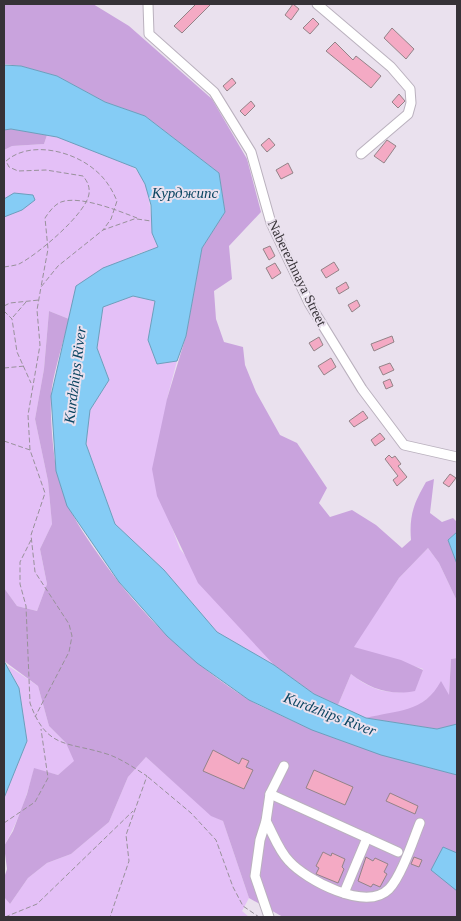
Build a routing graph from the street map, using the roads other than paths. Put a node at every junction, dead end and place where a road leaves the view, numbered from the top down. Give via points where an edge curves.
1 (148, 4) edge
2 (317, 4) edge
3 (361, 154) dead end
4 (457, 458) edge
5 (284, 766) dead end
6 (270, 794) junction
7 (266, 821) junction
8 (420, 822) dead end
9 (367, 838) junction
10 (398, 852) dead end
11 (344, 893) junction
12 (269, 917) edge

1 - 4 street, Naberezhnaya Street via 148,34 214,92 251,152 270,223 309,303 362,389 404,445
2 - 3 street via 391,67 410,89 408,114
5 - 6 street
6 - 7 street
6 - 9 street
7 - 11 street via 287,859 297,869 315,881
7 - 12 street via 255,876
8 - 11 street via 390,888 379,896
9 - 10 street
9 - 11 street

